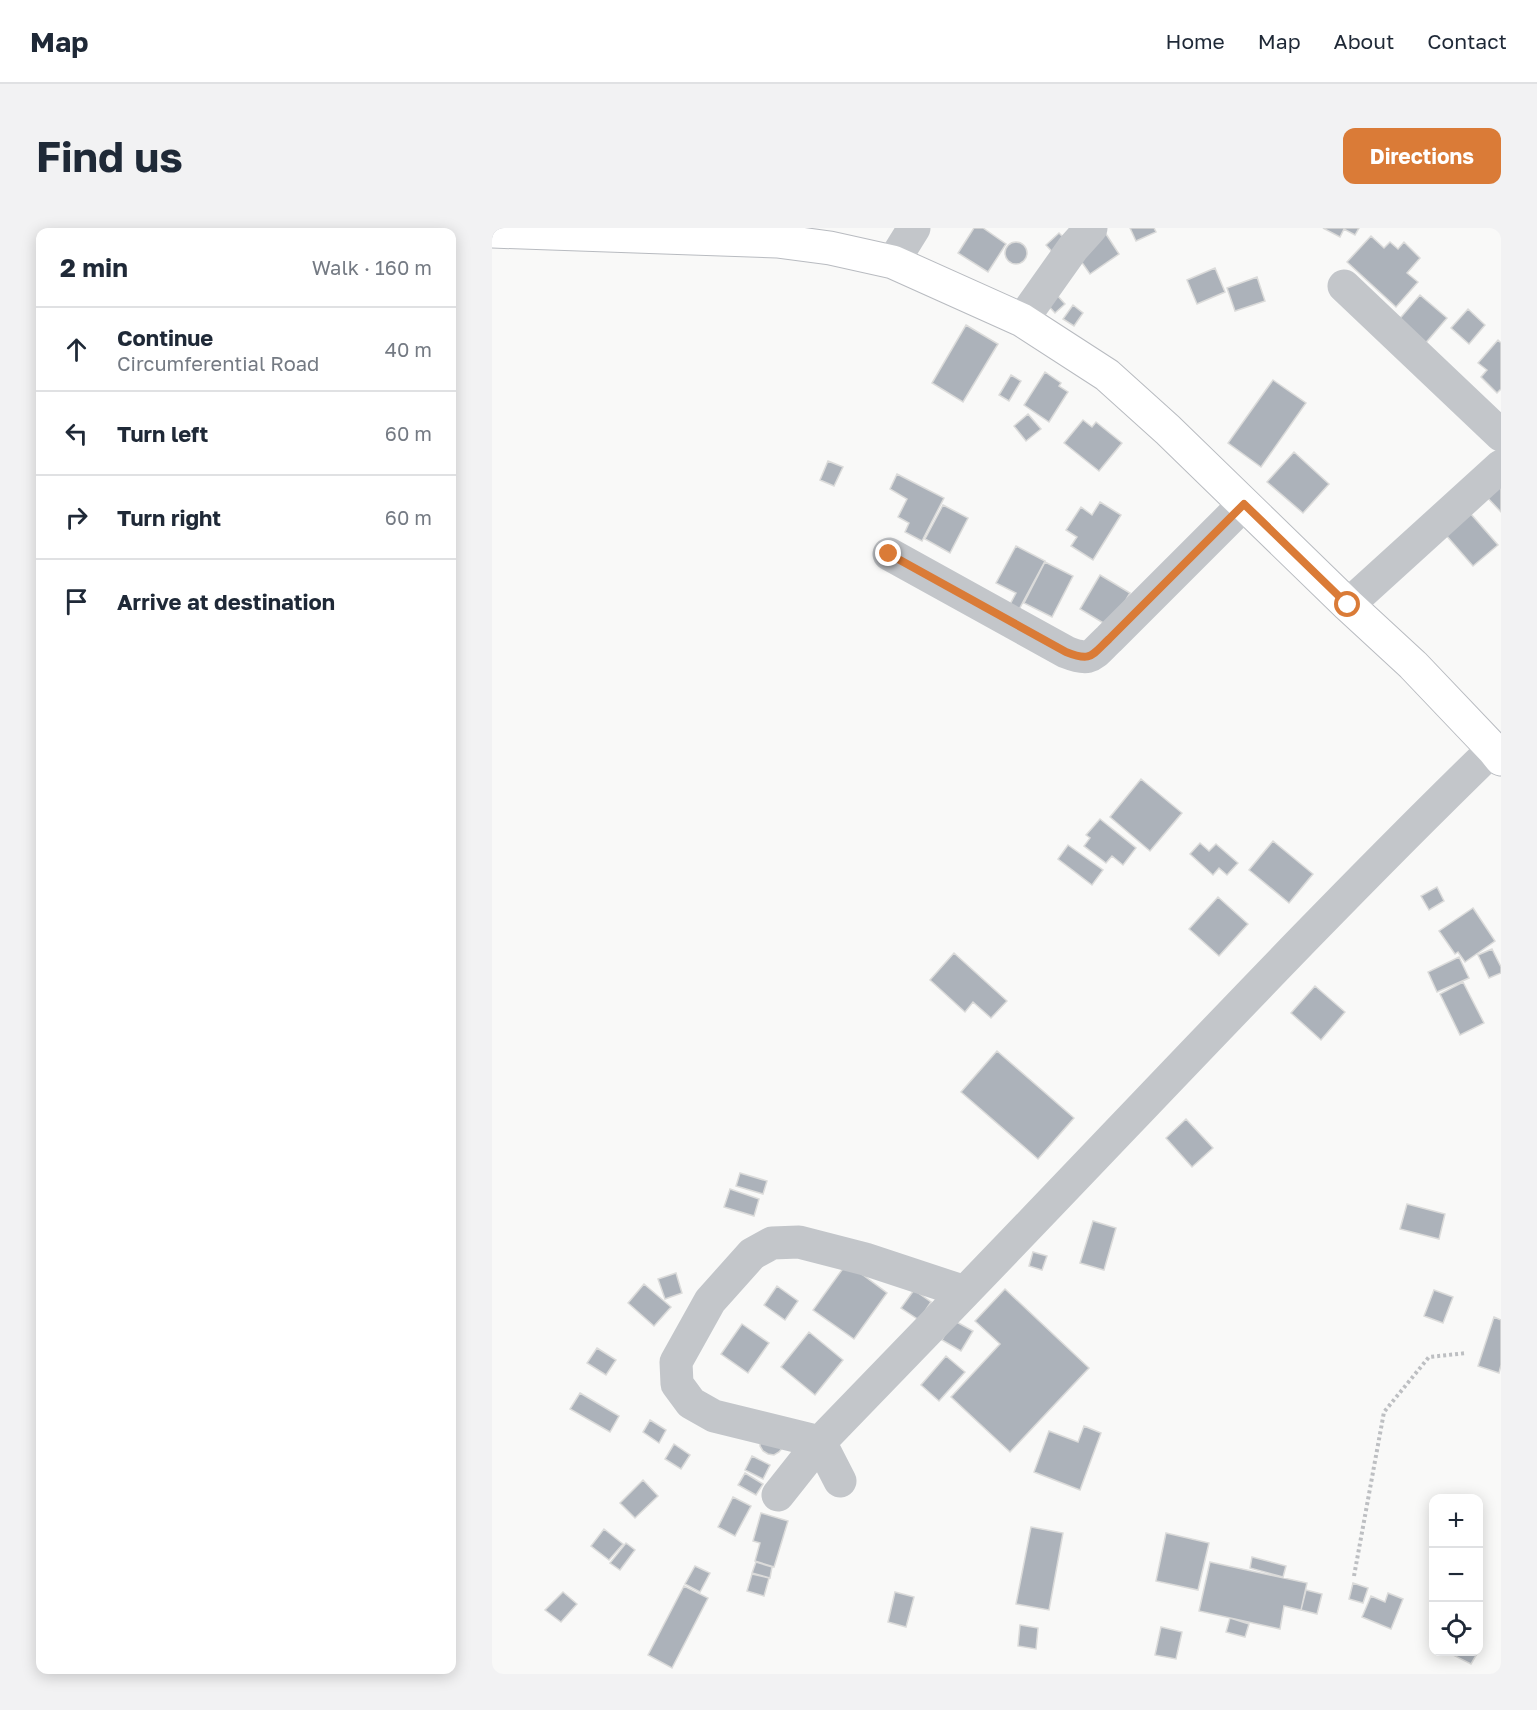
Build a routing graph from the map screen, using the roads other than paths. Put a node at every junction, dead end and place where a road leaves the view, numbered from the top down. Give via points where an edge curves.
1 (914, 228) edge
2 (1090, 228) edge
3 (492, 231) edge
4 (893, 262) junction
5 (1344, 286) dead end
6 (1022, 320) junction
7 (1501, 435) edge
8 (1501, 466) edge
9 (1244, 504) junction
10 (889, 554) dead end
11 (1348, 605) junction
12 (1497, 754) edge
13 (965, 1292) junction
14 (820, 1442) junction
15 (840, 1481) dead end
16 (778, 1495) dead end

1 - 4 street
2 - 6 street
3 - 4 main road via 777,241
4 - 6 main road
5 - 7 street
6 - 9 main road via 1107,375
8 - 11 street
9 - 10 street via 1086,658 1066,652
9 - 11 main road
11 - 12 main road via 1413,664
12 - 13 street via 1420,819
13 - 14 street
13 - 14 street via 799,1242 772,1243 752,1254 710,1301 676,1362 677,1384 691,1403 714,1416
14 - 15 street
14 - 16 street

